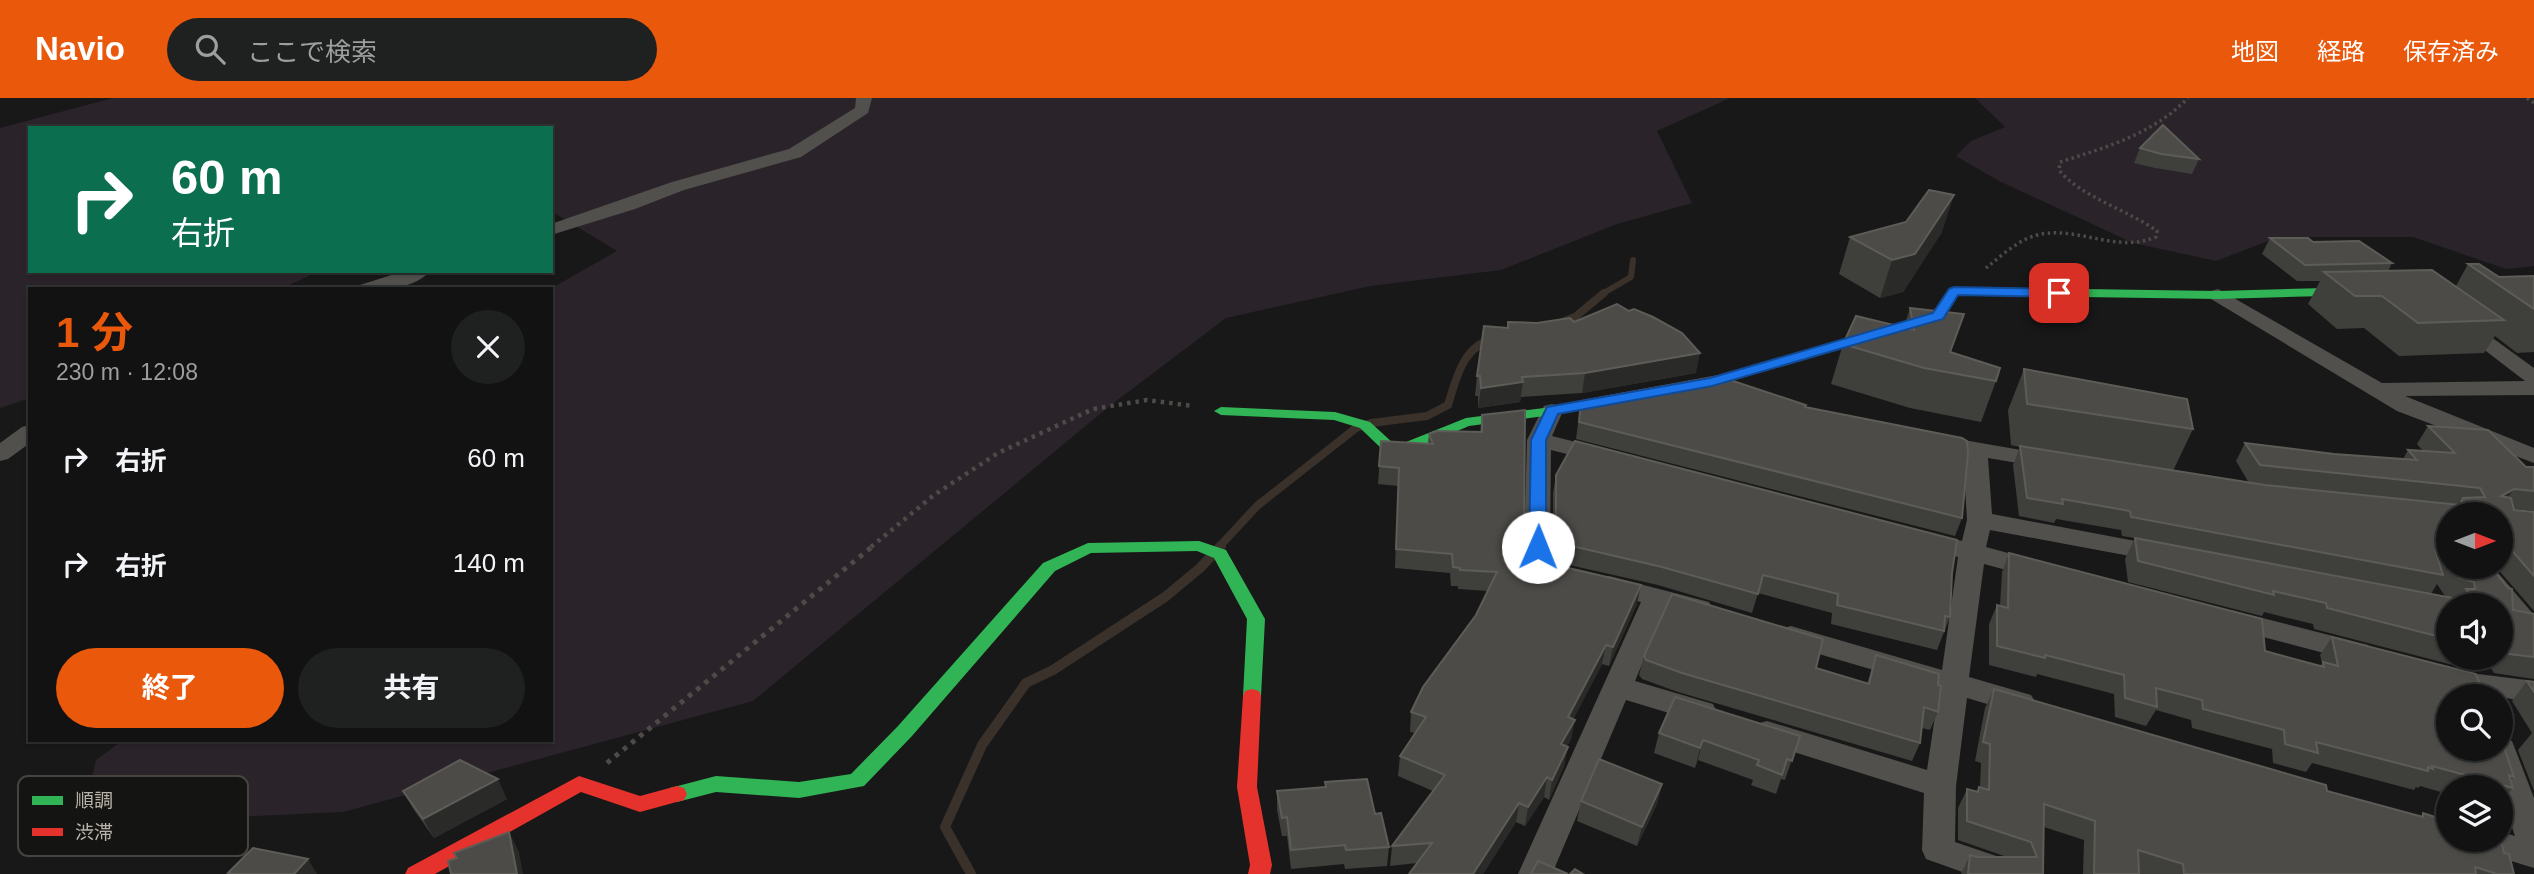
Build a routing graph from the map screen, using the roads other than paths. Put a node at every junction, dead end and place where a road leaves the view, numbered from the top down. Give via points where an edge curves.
1 (864, 98) edge
2 (553, 229) edge
3 (414, 273) edge
4 (373, 287) edge
5 (2374, 290) edge
6 (2217, 295) junction
7 (2446, 314) edge
8 (2534, 378) edge
9 (1712, 382) junction
10 (2534, 388) edge
11 (2378, 390) junction
12 (1750, 395) edge
13 (1222, 411) road end
14 (1552, 411) junction
15 (28, 433) edge
16 (1908, 437) edge
17 (1539, 440) junction
18 (1975, 449) junction
19 (0, 454) edge
20 (2534, 456) edge
21 (1634, 464) edge
22 (2068, 464) edge
23 (1980, 520) junction
24 (1905, 535) edge
25 (1972, 552) junction
26 (2180, 558) edge
27 (2065, 577) edge
28 (2489, 579) edge
29 (2500, 593) edge
30 (1657, 597) junction
31 (2513, 608) edge
32 (2212, 615) edge
33 (1721, 616) edge
34 (2513, 621) edge
35 (1760, 627) edge
36 (2385, 659) edge
37 (1955, 684) junction
38 (1616, 686) junction
39 (2513, 689) edge
40 (2534, 691) edge
41 (2048, 711) edge
42 (2505, 761) edge
43 (1940, 786) junction
44 (2534, 843) edge
45 (2513, 849) edge
46 (2534, 855) edge
47 (416, 874) edge
48 (1259, 874) edge
49 (1535, 874) edge
50 (2008, 874) edge

1 - 2 street via 862,110 795,153 678,186
3 - 4 street
5 - 6 street
6 - 9 street via 1954,291 1938,316
6 - 11 street
7 - 8 street
9 - 12 street
9 - 14 street
10 - 11 street
11 - 20 street via 2405,406
13 - 14 street via 1335,415 1365,425 1388,447 1403,449 1466,422
14 - 17 street
15 - 19 street
16 - 18 street
17 - 21 street
17 - 30 street via 1538,547 1554,573
18 - 22 street
18 - 23 street
23 - 25 street
23 - 26 street
24 - 25 street
25 - 27 street
25 - 37 street
28 - 29 street
30 - 33 street
30 - 38 street
31 - 34 street via 2525,623
32 - 36 street
35 - 37 street
37 - 41 street
37 - 43 street
38 - 43 street
38 - 49 street
39 - 40 street
42 - 44 street
43 - 50 street via 1938,850
45 - 46 street
47 - 48 street via 579,784 640,804 716,784 799,790 857,781 1049,567 1088,548 1199,546 1220,554 1256,619 1247,787

